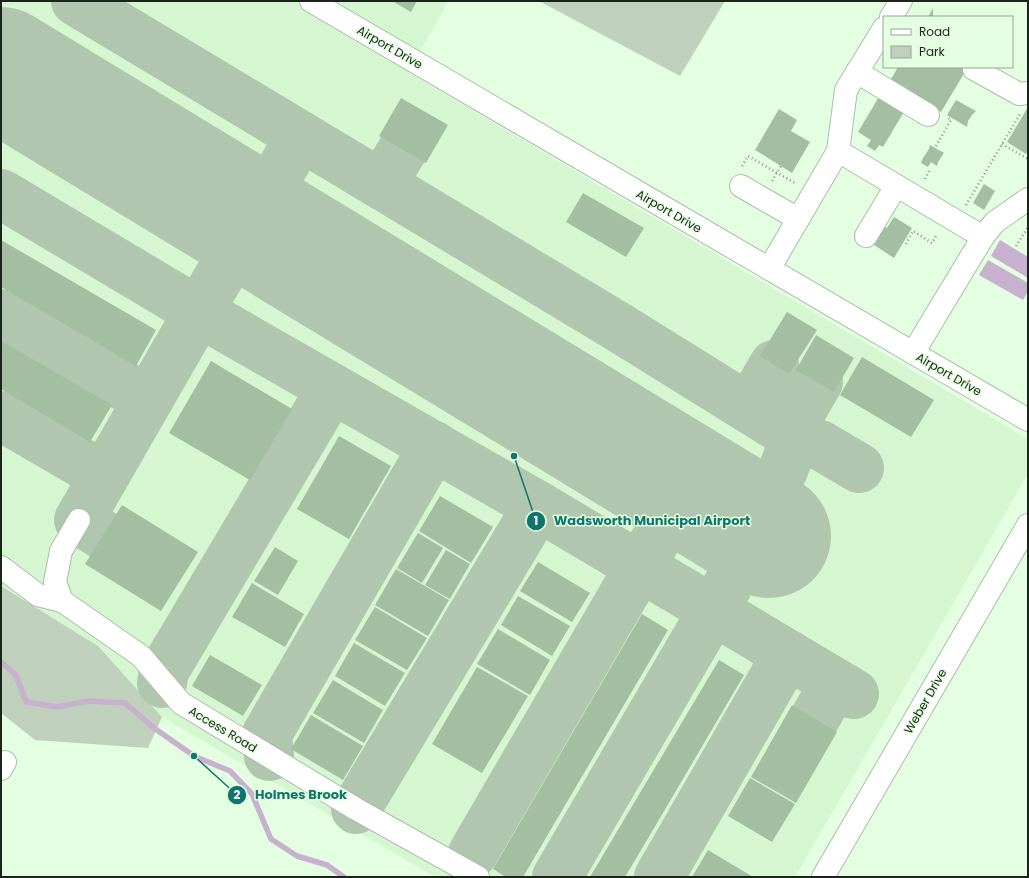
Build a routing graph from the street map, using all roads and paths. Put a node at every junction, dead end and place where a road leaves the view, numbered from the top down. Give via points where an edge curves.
1 (311, 1) edge
2 (901, 1) edge
3 (892, 16) edge
4 (883, 30) edge
5 (974, 69) dead end
6 (857, 72) junction
7 (1028, 92) edge
8 (1021, 113) dead end
9 (928, 115) dead end
10 (1002, 144) junction
11 (838, 151) junction
12 (1028, 159) edge
13 (781, 166) dead end
14 (776, 173) junction
15 (741, 177) joint
16 (795, 183) dead end
17 (896, 186) junction
18 (768, 187) dead end
19 (1028, 199) edge
20 (948, 216) junction
21 (798, 219) junction
22 (1028, 227) edge
23 (989, 230) junction
24 (866, 236) dead end
25 (906, 244) dead end
26 (1016, 246) dead end
27 (769, 269) junction
28 (913, 353) junction
29 (1028, 420) edge
30 (79, 520) dead end
31 (1028, 525) edge
32 (1, 567) edge
33 (62, 601) junction
34 (478, 877) edge
35 (823, 877) edge

1 - 27 street, Airport Drive
2 - 3 street
4 - 6 street
5 - 7 street via 1019,94
6 - 9 street
6 - 11 street via 846,90
8 - 10 path
10 - 12 path
10 - 23 path via 966,205
11 - 17 street
11 - 21 street
13 - 14 path
14 - 15 path via 748,156
14 - 16 path
14 - 18 path
15 - 21 street
17 - 20 street
17 - 24 street
19 - 23 street
20 - 23 street
20 - 25 path via 932,243 913,231
21 - 27 street
22 - 26 path
23 - 28 street
27 - 28 street, Airport Drive
28 - 29 street, Airport Drive
30 - 33 street via 61,551 55,582
31 - 35 street, Weber Drive
32 - 33 street via 38,595
33 - 34 street, Access Road via 141,656 181,703 356,809

